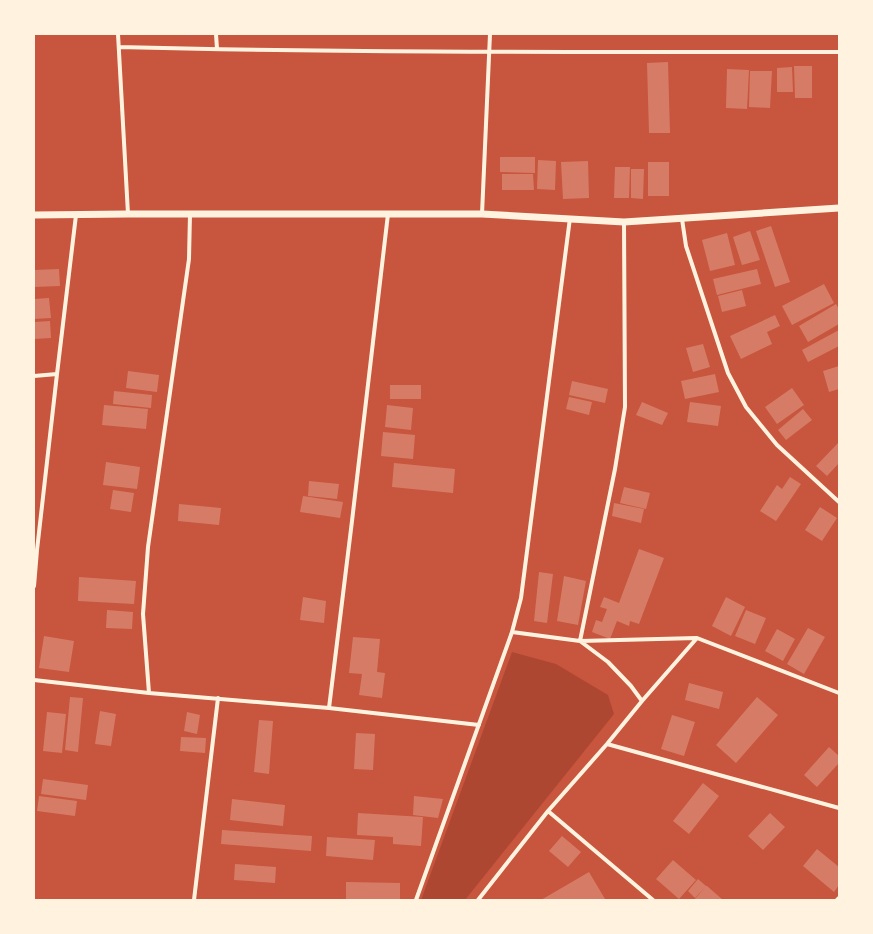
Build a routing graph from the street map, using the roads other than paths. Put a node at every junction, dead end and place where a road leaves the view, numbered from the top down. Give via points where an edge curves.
1 (118, 34) edge
2 (216, 34) edge
3 (490, 34) edge
4 (119, 47) junction
5 (217, 49) junction
6 (489, 52) junction
7 (839, 52) edge
8 (839, 208) edge
9 (128, 214) junction
10 (190, 214) junction
11 (388, 214) junction
12 (482, 214) junction
13 (34, 215) edge
14 (76, 215) junction
15 (570, 218) junction
16 (682, 219) junction
17 (624, 222) junction
18 (57, 374) junction
19 (34, 376) edge
20 (839, 502) edge
21 (35, 550) edge
22 (34, 586) edge
23 (512, 632) junction
24 (697, 638) junction
25 (580, 641) junction
26 (34, 680) edge
27 (149, 693) junction
28 (839, 693) edge
29 (218, 698) junction
30 (642, 701) junction
31 (329, 708) junction
32 (479, 725) junction
33 (607, 744) junction
34 (839, 808) edge
35 (548, 811) junction
36 (194, 900) edge
37 (416, 900) edge
38 (478, 900) edge
39 (653, 900) edge

1 - 4 street
2 - 5 street
3 - 6 street
4 - 5 street
4 - 9 street
5 - 6 street
6 - 7 street
6 - 12 street
8 - 16 street
9 - 10 street
9 - 14 street
10 - 11 street
10 - 27 street via 189,260 148,547 143,614
11 - 12 street
11 - 31 street
12 - 15 street
13 - 14 street
14 - 18 street
15 - 17 street
15 - 23 street via 521,598
16 - 17 street
16 - 20 street via 686,246 728,373 746,407 778,445
17 - 25 street via 625,407
18 - 19 street
18 - 21 street
21 - 22 street
23 - 25 street
23 - 32 street
24 - 25 street
24 - 28 street
24 - 30 street
25 - 30 street via 608,662
26 - 27 street
27 - 29 street
29 - 31 street
29 - 36 street
30 - 33 street
31 - 32 street
32 - 37 street
33 - 34 street
33 - 35 street
35 - 38 street
35 - 39 street

